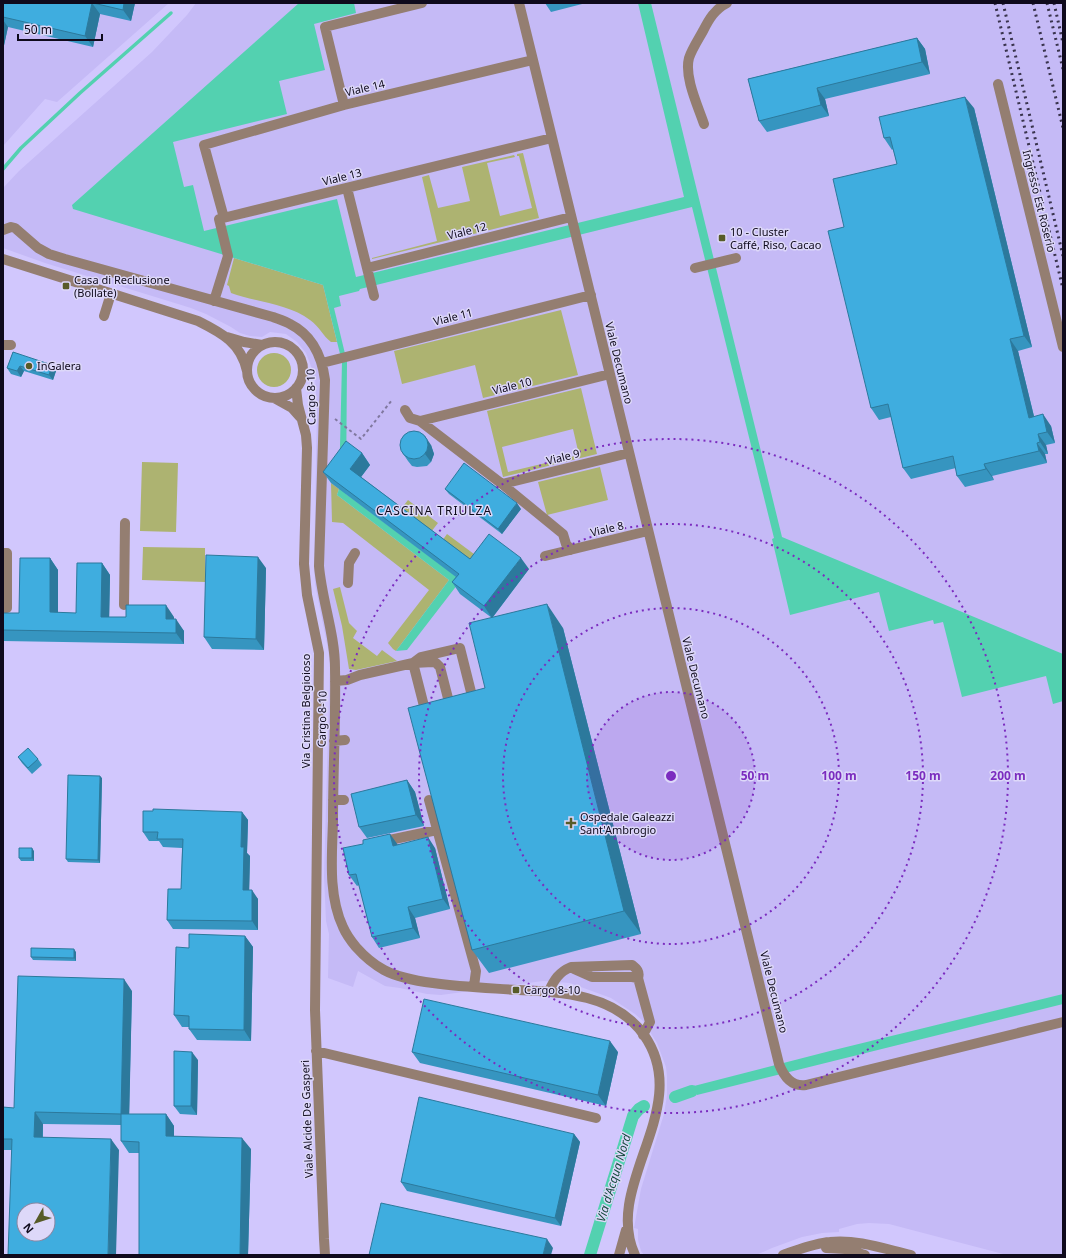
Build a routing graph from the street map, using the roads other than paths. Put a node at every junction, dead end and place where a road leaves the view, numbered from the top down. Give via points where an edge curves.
1 (422, 3) edge
2 (519, 3) edge
3 (727, 3) edge
4 (533, 60) junction
5 (998, 84) dead end
6 (344, 105) junction
7 (704, 124) dead end
8 (552, 138) junction
9 (347, 188) junction
10 (572, 217) junction
11 (224, 218) junction
12 (3, 230) edge
13 (736, 258) dead end
14 (3, 259) edge
15 (367, 268) junction
16 (695, 268) dead end
17 (374, 296) dead end
18 (591, 296) junction
19 (109, 300) dead end
20 (214, 301) junction
21 (104, 316) dead end
22 (226, 337) junction
23 (262, 345) junction
24 (1063, 347) edge
25 (322, 362) junction
26 (247, 371) junction
27 (610, 374) junction
28 (296, 388) junction
29 (274, 398) junction
30 (405, 410) dead end
31 (301, 419) junction
32 (420, 421) junction
33 (629, 453) junction
34 (502, 484) junction
35 (125, 523) dead end
36 (648, 531) junction
37 (571, 550) junction
38 (3, 553) edge
39 (355, 553) dead end
40 (545, 556) dead end
41 (348, 583) dead end
42 (124, 605) edge
43 (3, 608) edge
44 (413, 663) junction
45 (335, 681) junction
46 (452, 714) junction
47 (345, 740) dead end
48 (334, 741) junction
49 (333, 800) junction
50 (344, 800) dead end
51 (429, 800) edge
52 (437, 830) junction
53 (372, 844) edge
54 (343, 850) edge
55 (332, 851) junction
56 (315, 982) joint
57 (474, 986) junction
58 (549, 991) junction
59 (1063, 1022) edge
60 (643, 1035) junction
61 (316, 1051) junction
62 (596, 1118) dead end
63 (628, 1222) junction
64 (795, 1251) junction
65 (326, 1255) edge
66 (619, 1255) edge
67 (635, 1255) edge
68 (783, 1255) edge
69 (865, 1255) edge
70 (911, 1255) edge

1 - 6 street via 325,27
2 - 4 street, Viale Decumano
3 - 7 street via 711,17 691,52 687,67
4 - 6 street, Viale 14
4 - 8 street, Viale Decumano
5 - 24 street, Ingresso Est Roserio
6 - 11 street, Viale 14 via 204,145
8 - 9 street, Viale 13
8 - 10 street, Viale Decumano
9 - 11 street, Viale 13
9 - 15 street
10 - 15 street, Viale 12
10 - 18 street, Viale Decumano
11 - 20 street via 219,219 228,256
12 - 20 street, Cargo 8-10 via 15,228 38,248 64,259
13 - 16 street
14 - 22 street via 198,321
15 - 17 street
18 - 25 street, Viale 11
18 - 27 street, Viale Decumano
19 - 21 street
20 - 25 street, Cargo 8-10 via 291,324 304,333 313,344
22 - 23 street
22 - 26 street via 245,360
23 - 26 street via 251,356
23 - 28 street via 281,343 297,353 303,371
25 - 45 street, Cargo 8-10 via 325,380 319,566 334,653
26 - 29 street via 256,390 266,397
27 - 32 street, Viale 10
27 - 33 street, Viale Decumano
28 - 29 street via 290,394
28 - 31 street, Via Cristina Belgioioso
29 - 31 street via 292,408
30 - 32 street via 410,418
31 - 56 street, Via Cristina Belgioioso via 307,448 304,564 307,595 319,652
32 - 34 street
33 - 34 street, Viale 9
33 - 36 street, Viale Decumano
34 - 37 street via 563,534
35 - 42 street
36 - 37 street, Viale 8
36 - 59 street, Viale Decumano via 781,1069 791,1082 806,1085
37 - 40 street, Viale 8
38 - 43 street via 7,553 7,608
39 - 41 street via 349,563
44 - 45 street
44 - 46 street via 433,662 440,668
44 - 46 street via 425,710 431,718
44 - 46 street via 421,657 460,648 475,708
45 - 48 street, Cargo 8-10
47 - 48 street
48 - 49 street, Cargo 8-10
49 - 50 street
49 - 55 street, Cargo 8-10
51 - 52 street
52 - 53 street
52 - 57 street via 476,971
54 - 55 street
55 - 57 street, Cargo 8-10 via 333,893 343,928 372,963 386,971 419,982
56 - 61 street, Viale Alcide De Gasperi
57 - 58 street, Cargo 8-10
58 - 60 street, Cargo 8-10 via 587,998 613,1008
58 - 60 street via 558,976 571,967 592,976 638,978 650,1022
60 - 63 street, Cargo 8-10 via 654,1054 658,1068 659,1096 652,1129 632,1191
61 - 62 street
61 - 65 street, Viale Alcide De Gasperi
63 - 66 street
63 - 67 street
64 - 68 street
64 - 69 street via 833,1248
64 - 70 street via 818,1243 841,1241

